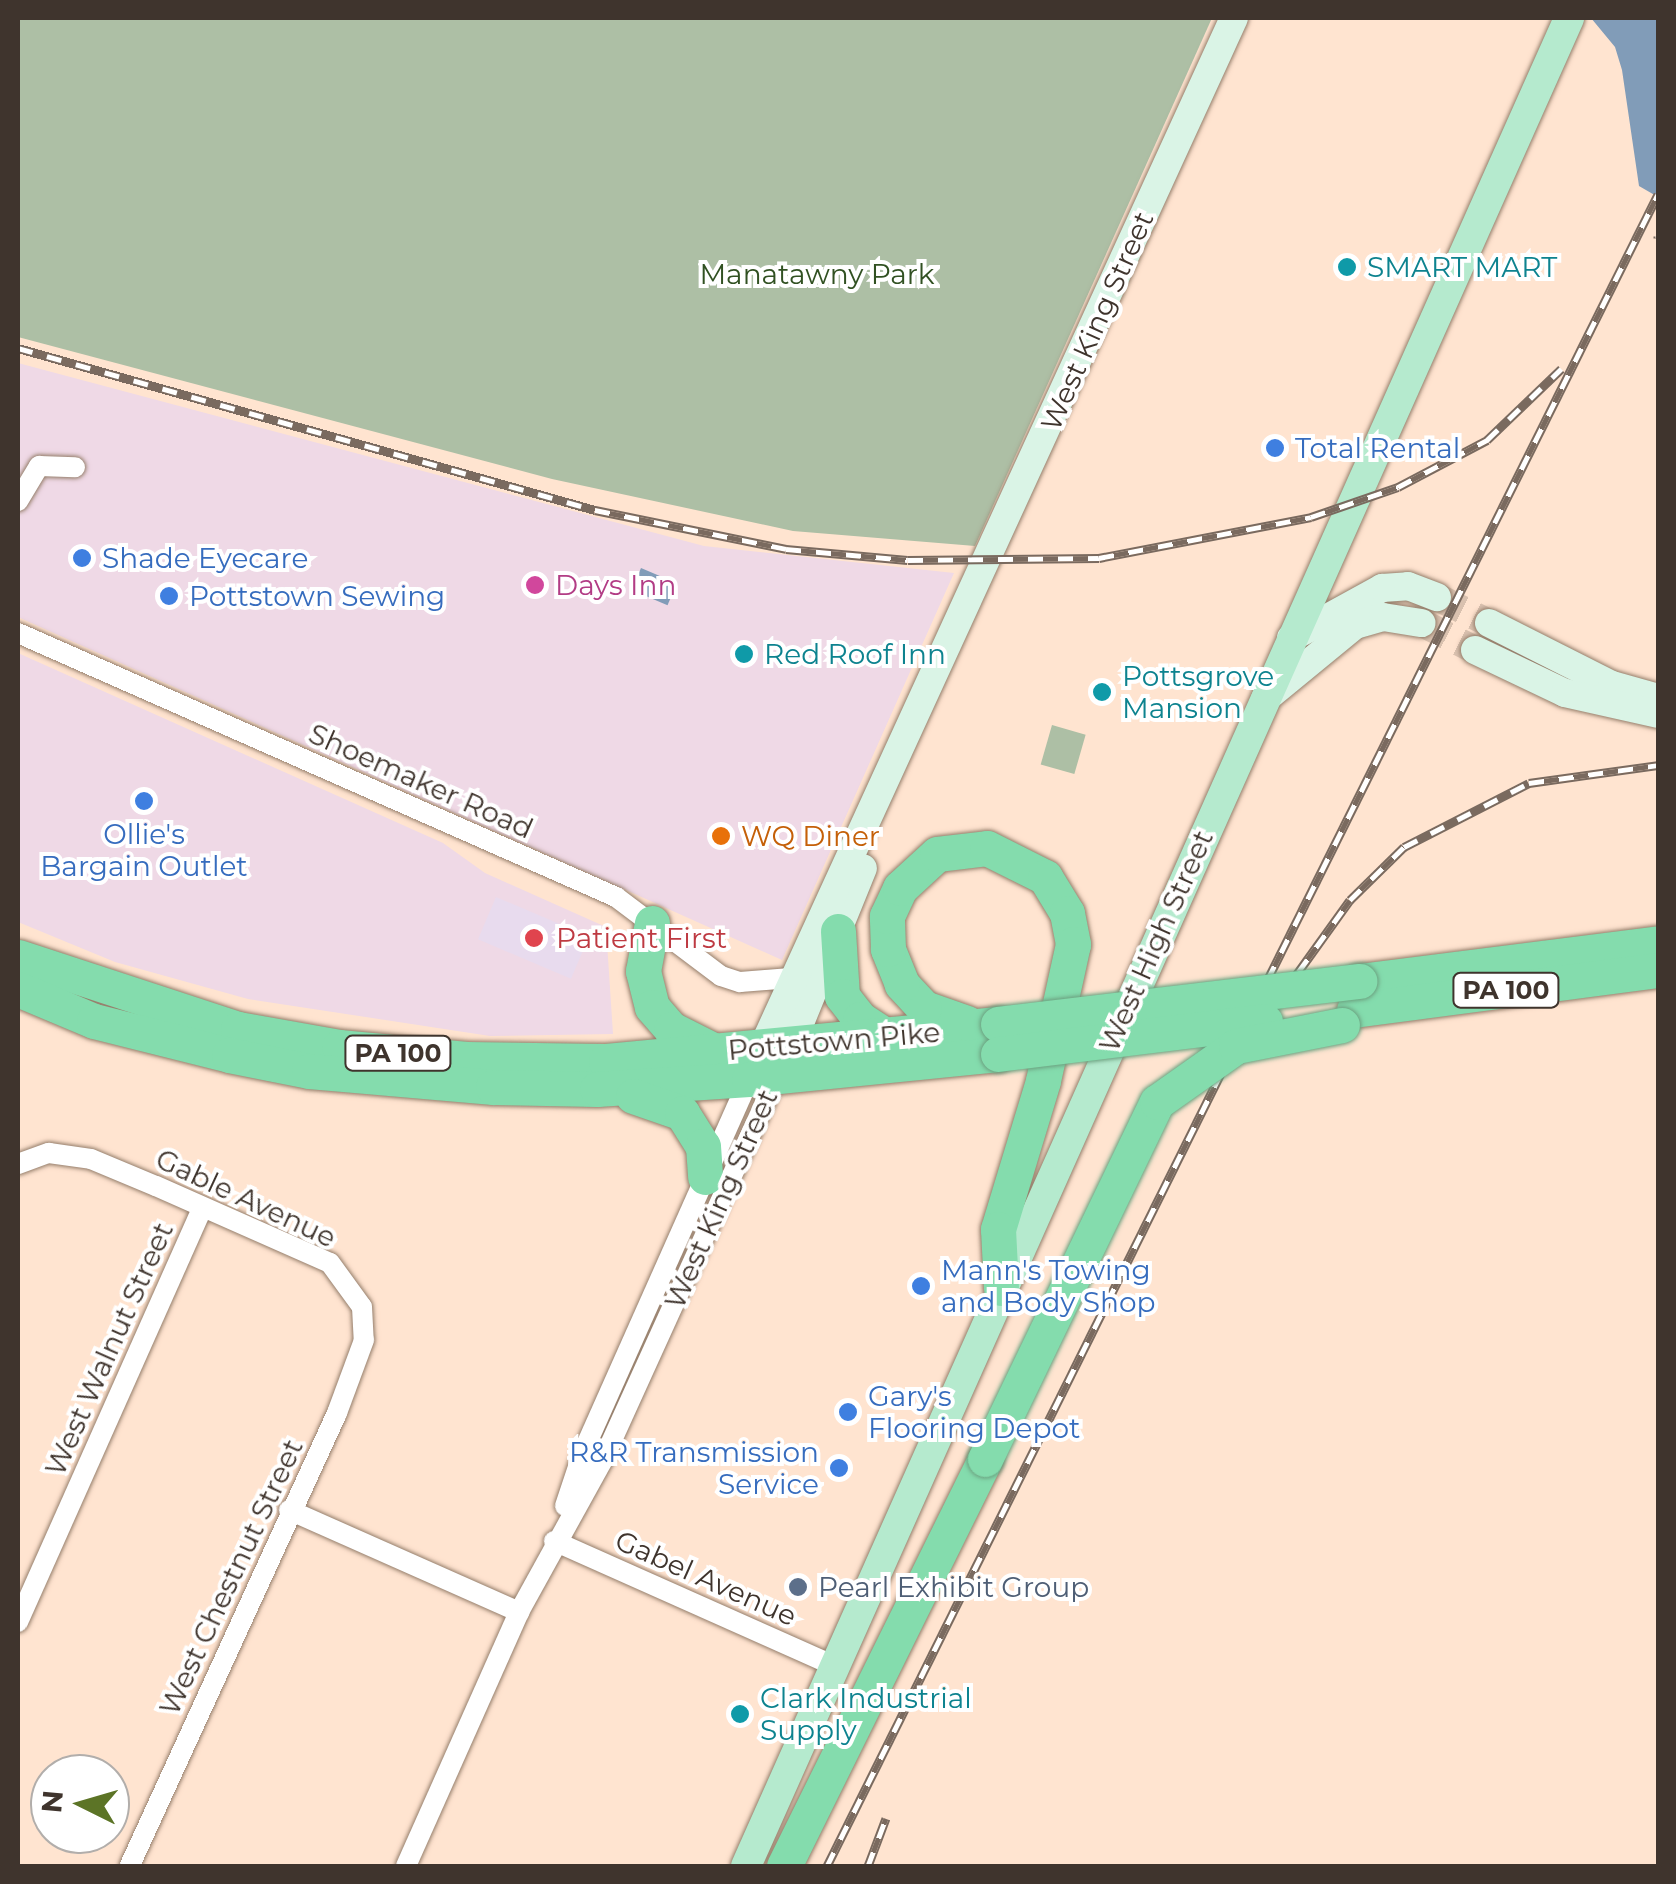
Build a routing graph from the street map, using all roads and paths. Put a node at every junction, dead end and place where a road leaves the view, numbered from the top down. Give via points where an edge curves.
1 (1234, 18) edge
2 (1566, 24) edge
3 (75, 467) dead end
4 (18, 501) edge
5 (1437, 597) tunnel mouth
6 (1422, 623) tunnel mouth
7 (1489, 623) tunnel mouth
8 (960, 625) junction
9 (18, 634) edge
10 (1292, 638) junction
11 (1475, 650) tunnel mouth
12 (1658, 698) edge
13 (1264, 699) junction
14 (1658, 714) edge
15 (652, 922) junction
16 (838, 931) junction
17 (1658, 942) edge
18 (18, 957) edge
19 (1658, 970) edge
20 (792, 978) junction
21 (18, 989) edge
22 (1352, 1005) junction
23 (995, 1035) junction
24 (888, 1037) junction
25 (718, 1052) junction
26 (770, 1063) junction
27 (597, 1089) junction
28 (18, 1164) edge
29 (705, 1177) junction
30 (202, 1209) junction
31 (1001, 1288) junction
32 (362, 1306) joint
33 (290, 1510) junction
34 (554, 1541) junction
35 (519, 1612) junction
36 (18, 1622) edge
37 (836, 1666) junction
38 (130, 1866) edge
39 (406, 1866) edge
40 (746, 1866) edge
41 (784, 1866) edge

1 - 8 main road, West King Street
2 - 10 main road, West High Street
3 - 4 street via 38,466
5 - 10 main road via 1408,586 1382,588
6 - 13 main road via 1383,617 1355,625
7 - 12 main road via 1612,684
8 - 16 main road, West King Street
8 - 20 main road, West King Street
9 - 15 street, Shoemaker Road via 616,897
10 - 13 main road, West High Street
11 - 14 main road via 1565,693
13 - 31 main road, West High Street
15 - 20 street, Shoemaker Road via 721,976 740,982
15 - 25 highway via 643,971 652,1007 671,1029
16 - 24 highway via 842,996 860,1019
16 - 26 main road, West King Street
17 - 22 highway, Pottstown Pike / PA 100
18 - 25 highway, Pottstown Pike / PA 100 via 238,1029 339,1048 606,1061
19 - 22 highway, Pottstown Pike / PA 100
20 - 26 main road, West King Street
21 - 27 highway, Pottstown Pike / PA 100 via 94,1021 309,1070
22 - 23 highway, Pottstown Pike / PA 100, bridge
22 - 41 highway, bridge via 1236,1046 1157,1102
23 - 24 highway, Pottstown Pike / PA 100
23 - 26 highway, Pottstown Pike / PA 100
23 - 31 highway via 924,1008 902,984 888,949 887,916 900,888 952,848 987,848 1033,866 1054,887 1072,927 1071,972 998,1230
24 - 26 highway, Pottstown Pike / PA 100
25 - 26 highway, Pottstown Pike / PA 100
26 - 27 highway, Pottstown Pike / PA 100
26 - 29 street, West King Street
26 - 34 street, West King Street via 603,1460
27 - 29 highway via 682,1113 699,1137
28 - 30 street, Gable Avenue via 49,1153 91,1159
29 - 34 street, West King Street via 583,1452
30 - 32 street, Gable Avenue via 330,1263
30 - 36 street, West Walnut Street
31 - 37 main road, West High Street
32 - 33 street, West Chestnut Street via 364,1340
33 - 35 street
33 - 38 street, West Chestnut Street
34 - 35 street, West King Street
34 - 37 street, Gabel Avenue
35 - 39 street, West King Street
37 - 40 main road, West High Street

